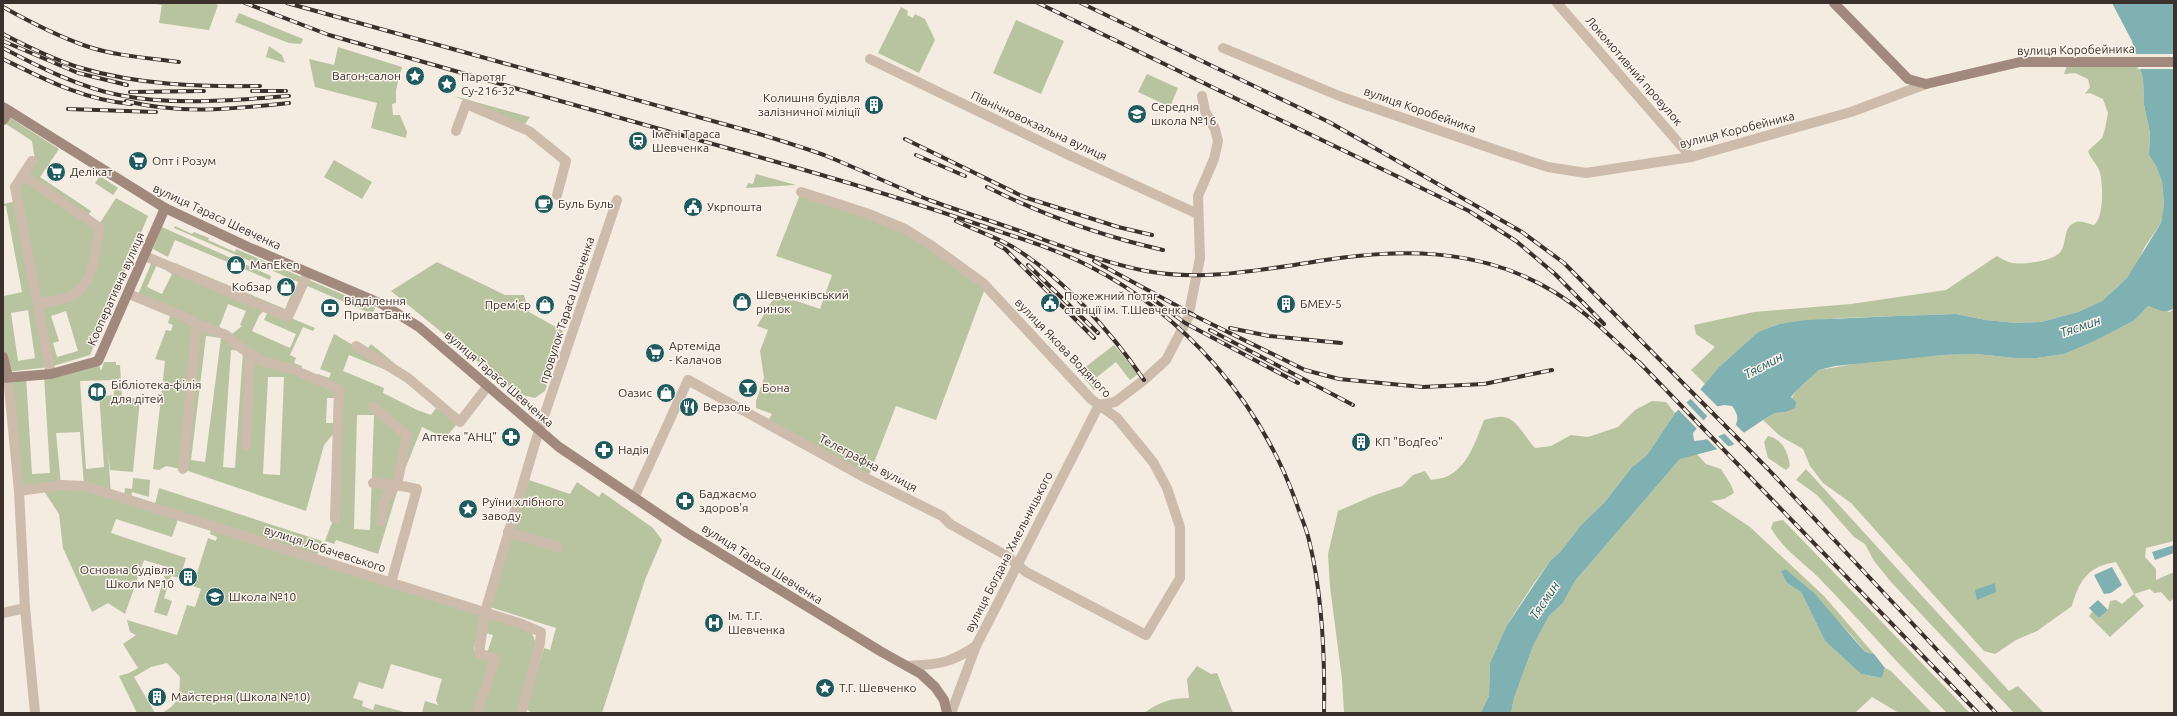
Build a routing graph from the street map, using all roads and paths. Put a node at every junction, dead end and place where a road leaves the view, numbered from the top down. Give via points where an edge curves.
1 (1557, 3) edge
2 (1834, 3) edge
3 (1223, 48) dead end
4 (870, 59) dead end
5 (2174, 62) edge
6 (1926, 84) junction
7 (1202, 96) dead end
8 (6, 109) edge
9 (3, 120) edge
10 (456, 131) dead end
11 (1691, 156) junction
12 (32, 161) dead end
13 (23, 175) junction
14 (801, 192) dead end
15 (557, 195) dead end
16 (617, 200) dead end
17 (165, 208) junction
18 (1198, 214) junction
19 (145, 256) junction
20 (308, 273) junction
21 (129, 294) junction
22 (37, 304) junction
23 (197, 324) junction
24 (359, 336) dead end
25 (250, 355) junction
26 (3, 356) edge
27 (51, 374) junction
28 (5, 377) edge
29 (487, 387) junction
30 (1099, 405) junction
31 (373, 407) dead end
32 (539, 431) junction
33 (246, 446) dead end
34 (183, 469) dead end
35 (373, 483) dead end
36 (397, 485) junction
37 (19, 492) junction
38 (634, 498) junction
39 (335, 519) dead end
40 (381, 521) dead end
41 (508, 532) junction
42 (558, 547) dead end
43 (1017, 564) junction
44 (390, 583) junction
45 (25, 608) junction
46 (485, 612) junction
47 (3, 613) edge
48 (1146, 635) joint
49 (976, 646) junction
50 (907, 666) junction
51 (35, 713) edge
52 (476, 713) edge
53 (521, 713) edge
54 (947, 713) edge
55 (951, 713) edge

1 - 11 street, Локомотивний провулок
2 - 6 main road via 1908,79
3 - 11 street, вулиця Коробейника via 1342,97 1548,167 1586,173
4 - 18 street, Північновокзальна вулиця
5 - 6 main road, вулиця Коробейника via 2020,62
6 - 11 street, вулиця Коробейника via 1850,112
7 - 18 street via 1205,111 1215,129 1218,141 1214,159 1198,196
8 - 9 main road
8 - 17 main road, вулиця Тараса Шевченка
10 - 15 street via 466,104 529,130 566,160
12 - 13 street
13 - 22 street via 15,187
13 - 22 street via 100,228 91,272 82,287 71,296
14 - 30 street, вулиця Якова Водяного via 866,213 905,229 932,246 983,283
16 - 32 street, провулок Тараса Шевченка
17 - 19 main road, Кооперативна вулиця
17 - 20 main road, вулиця Тараса Шевченка
18 - 30 street via 1200,237 1197,275 1188,318 1169,355 1144,380 1115,402
19 - 20 street via 288,317
19 - 21 main road, Кооперативна вулиця
20 - 29 main road, вулиця Тараса Шевченка via 402,315
21 - 23 street via 189,318
21 - 27 main road, Кооперативна вулиця via 98,361
22 - 27 street
23 - 25 street via 226,334
23 - 34 street
24 - 29 street via 356,346 408,378 460,422
25 - 33 street
25 - 39 street via 339,389
26 - 28 main road
27 - 28 main road, Кооперативна вулиця
28 - 37 street
29 - 32 main road, вулиця Тараса Шевченка
30 - 43 street, вулиця Богдана Хмельницького
30 - 48 street, вулиця Якова Водяного via 1116,418 1153,462 1167,488 1180,526 1180,578
31 - 36 street via 407,435
32 - 38 main road, вулиця Тараса Шевченка
32 - 41 street, провулок Тараса Шевченка
35 - 36 street
36 - 40 street via 386,494
36 - 44 street via 417,489
37 - 44 street, вулиця Лобачевського via 61,485 84,486
37 - 45 street
38 - 43 street, Телеграфна вулиця via 688,380 942,516 950,524
38 - 50 main road, вулиця Тараса Шевченка
41 - 42 street
41 - 46 street, провулок Тараса Шевченка
43 - 48 street, Телеграфна вулиця via 1026,572
43 - 49 street, вулиця Богдана Хмельницького
44 - 46 street, вулиця Лобачевського
45 - 47 street
45 - 51 street
46 - 52 street, провулок Тараса Шевченка via 479,653 494,659
46 - 53 street, вулиця Лобачевського via 541,632
49 - 50 street via 957,658 939,664
49 - 55 street, вулиця Богдана Хмельницького
50 - 54 main road, вулиця Тараса Шевченка via 935,687 944,700

